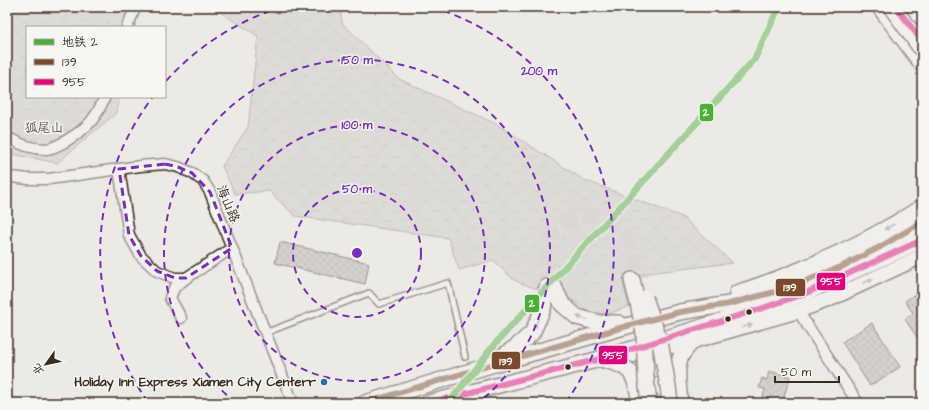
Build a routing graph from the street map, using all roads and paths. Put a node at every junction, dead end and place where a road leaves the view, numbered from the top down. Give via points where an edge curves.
1 (133, 7) edge
2 (879, 7) edge
3 (891, 7) edge
4 (895, 7) edge
5 (913, 7) edge
6 (922, 19) edge
7 (127, 26) edge
8 (894, 27) junction
9 (922, 41) edge
10 (922, 50) edge
11 (922, 65) edge
12 (105, 98) edge
13 (7, 137) edge
14 (119, 169) junction
15 (7, 175) edge
16 (922, 207) edge
17 (922, 222) edge
18 (922, 233) edge
19 (922, 240) edge
20 (232, 248) junction
21 (922, 256) edge
22 (843, 271) junction
23 (186, 278) junction
24 (637, 279) tunnel mouth
25 (641, 299) junction
26 (763, 308) junction
27 (798, 311) junction
28 (680, 312) junction
29 (181, 318) dead end
30 (639, 328) junction
31 (265, 333) junction
32 (693, 341) junction
33 (640, 354) junction
34 (465, 357) dead end
35 (600, 359) junction
36 (679, 363) junction
37 (491, 365) junction
38 (664, 401) edge
39 (437, 402) edge
40 (643, 402) edge
41 (293, 403) edge
42 (365, 403) edge
43 (680, 403) edge
44 (858, 403) edge

1 - 7 street via 134,11
2 - 8 main road
3 - 10 main road, bridge
4 - 8 main road via 892,18
4 - 9 main road
5 - 6 main road
8 - 11 main road
12 - 13 street via 95,118 60,145 46,150 33,148
14 - 15 street, 海山路 via 49,179
14 - 20 street, 海山路 via 165,164 192,173 203,181 210,192
14 - 23 street via 129,235 141,256 156,271 175,278
16 -> 28 main road via 847,249 797,271
17 - 22 main road
18 - 22 main road
19 - 22 main road
20 - 23 street
20 - 31 street, 海山路
27 -> 21 main road via 830,299
22 - 26 main road via 806,293
22 - 28 main road via 729,304
23 - 29 street via 174,288 170,298
24 - 25 main road
25 - 30 main road, bridge
25 - 38 main road, bridge via 658,354
26 - 33 main road
26 - 35 main road
32 -> 27 main road
27 - 44 street
28 - 30 main road
30 - 37 main road
30 -> 37 main road via 599,323 577,317 562,304 550,287 532,333
30 - 38 main road, bridge
30 - 40 main road, bridge via 646,378
31 - 34 lane via 369,293 380,304 448,283
31 - 41 street, 海山路
32 - 33 main road
32 - 36 main road
33 - 35 main road
35 - 39 main road
35 - 40 main road via 627,369 636,381
36 - 38 main road via 669,376
36 - 43 main road
37 - 42 main road
38 - 40 main road via 664,387 660,385 644,391 641,395

